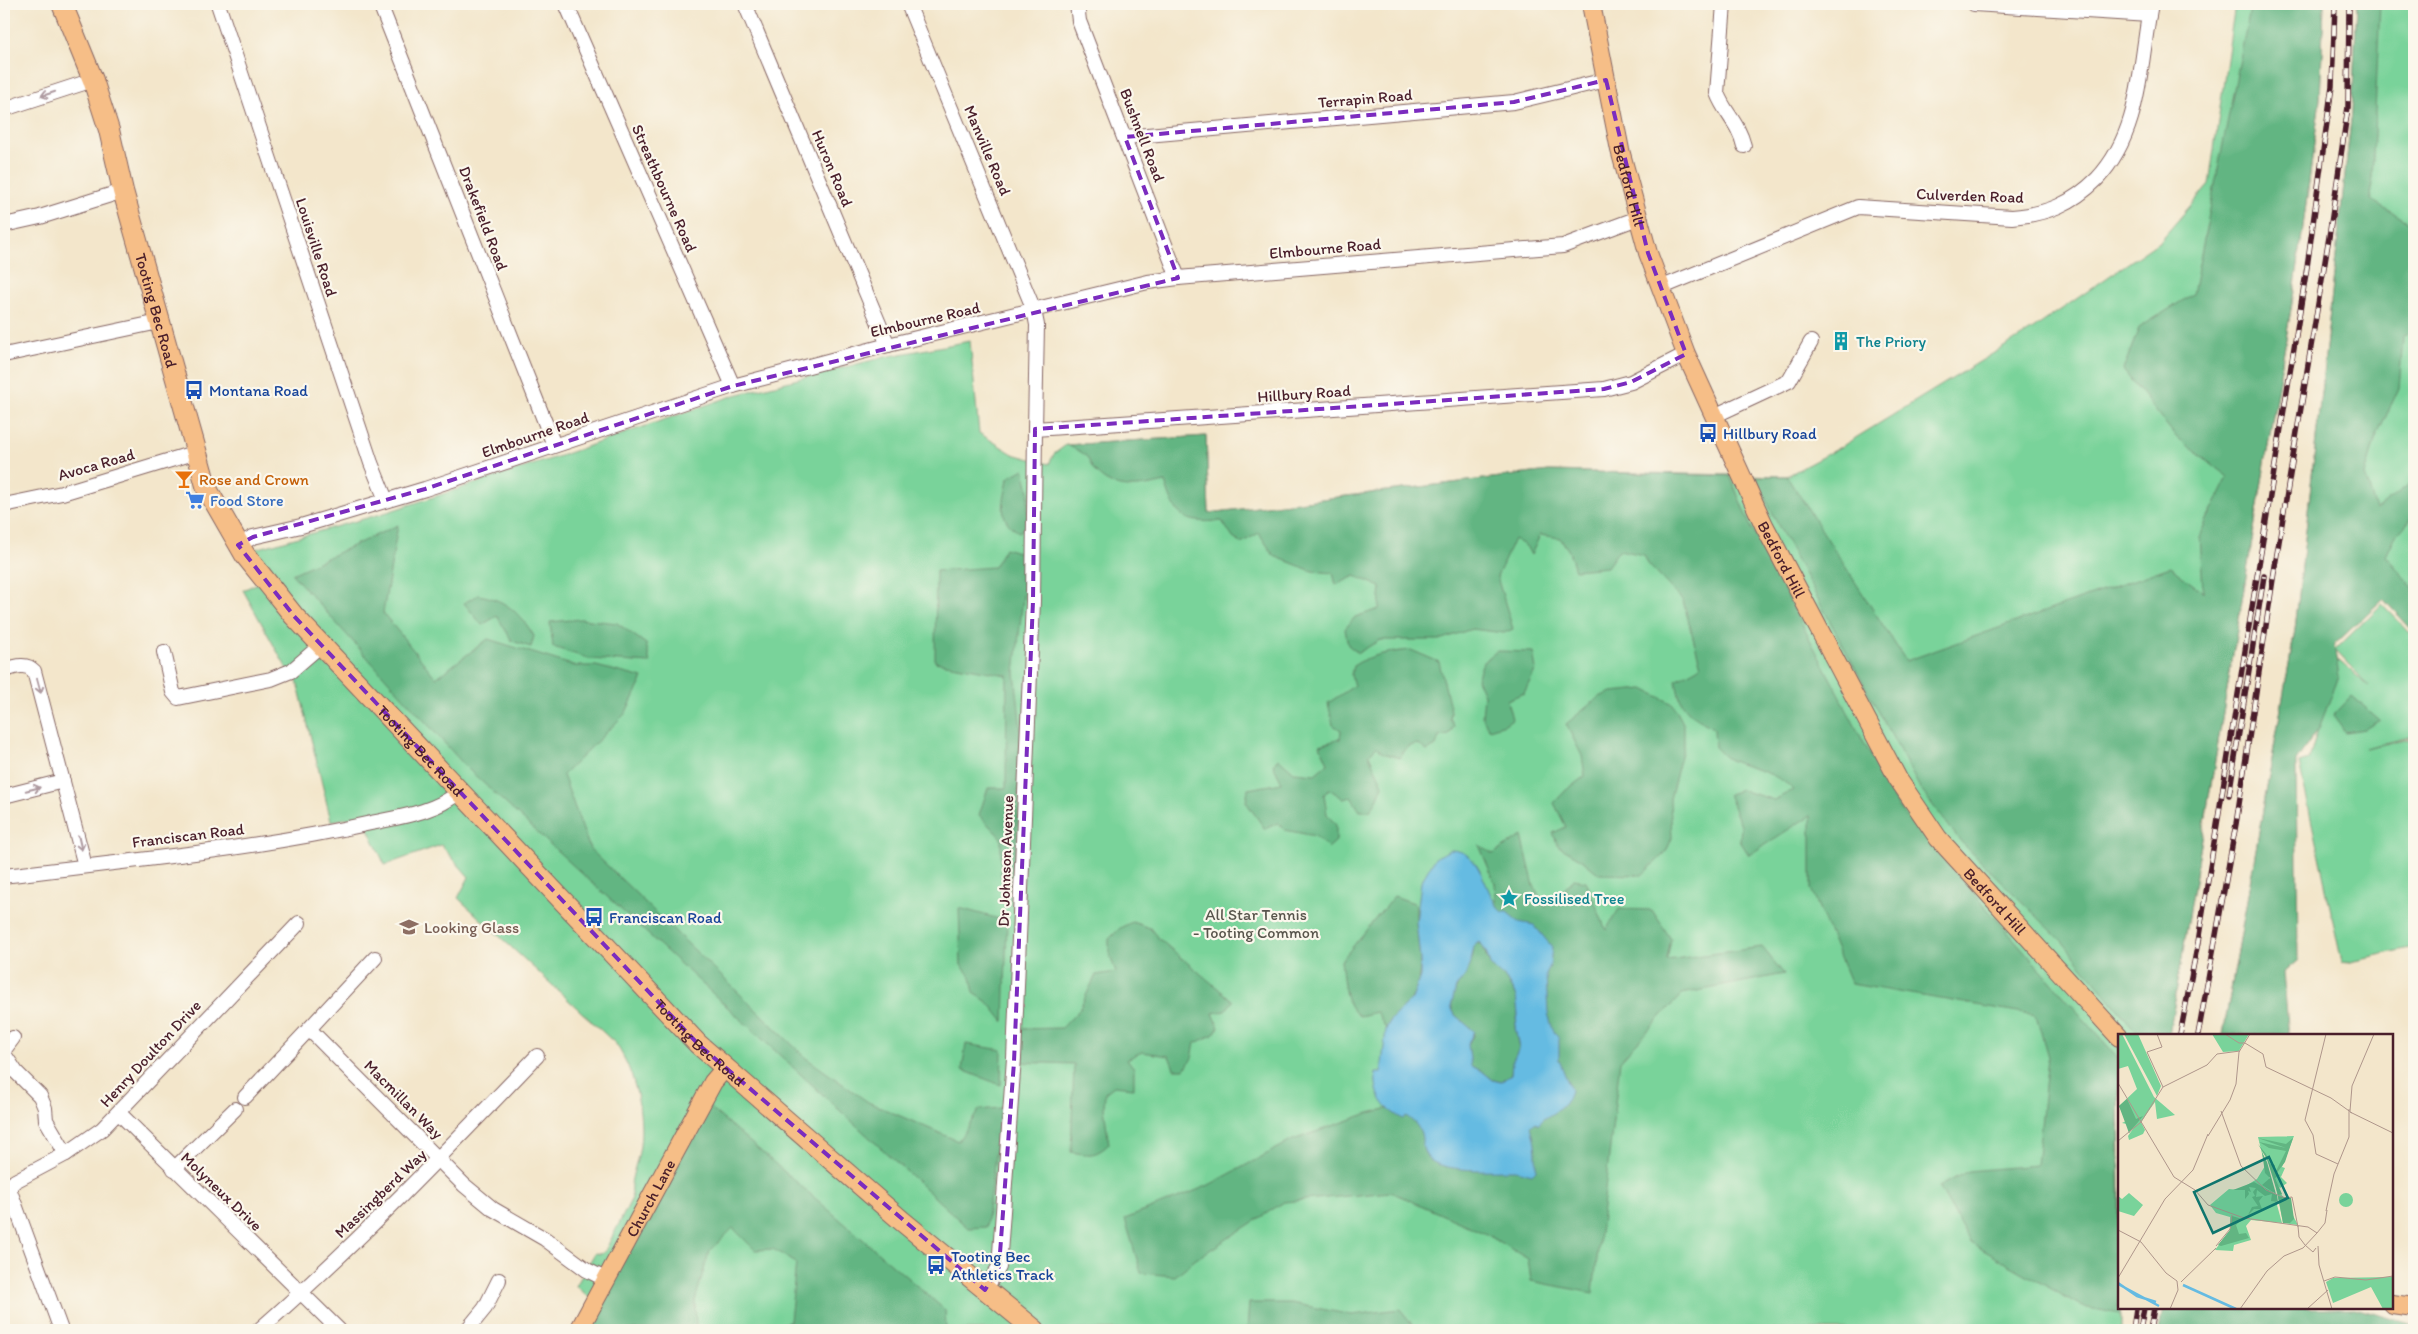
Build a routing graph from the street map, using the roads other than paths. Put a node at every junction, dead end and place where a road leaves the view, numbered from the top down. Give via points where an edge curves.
1 (62, 4) edge
2 (218, 4) edge
3 (380, 4) edge
4 (566, 4) edge
5 (745, 4) edge
6 (908, 4) edge
7 (1077, 4) edge
8 (1590, 4) edge
9 (1724, 4) edge
10 (1974, 4) edge
11 (2150, 9) edge
12 (92, 80) junction
13 (1606, 80) junction
14 (4, 109) edge
15 (1125, 138) junction
16 (1744, 146) dead end
17 (124, 191) junction
18 (1638, 218) junction
19 (4, 225) edge
20 (1178, 278) junction
21 (1660, 288) junction
22 (1034, 310) junction
23 (159, 322) junction
24 (1811, 342) dead end
25 (888, 345) junction
26 (1686, 354) junction
27 (4, 355) edge
28 (732, 386) junction
29 (1714, 416) junction
30 (1035, 429) junction
31 (554, 445) junction
32 (197, 452) junction
33 (386, 500) junction
34 (4, 505) edge
35 (238, 545) junction
36 (321, 645) junction
37 (164, 652) dead end
38 (4, 670) edge
39 (63, 782) junction
40 (459, 792) junction
41 (4, 796) edge
42 (85, 866) junction
43 (4, 876) edge
44 (299, 922) dead end
45 (375, 958) dead end
46 (309, 1029) junction
47 (2118, 1036) edge
48 (13, 1038) dead end
49 (4, 1050) edge
50 (4, 1054) edge
51 (537, 1056) dead end
52 (725, 1068) junction
53 (245, 1097) dead end
54 (235, 1109) dead end
55 (119, 1113) junction
56 (66, 1154) junction
57 (439, 1158) junction
58 (174, 1169) junction
59 (7, 1185) edge
60 (605, 1279) junction
61 (499, 1280) dead end
62 (985, 1290) junction
63 (301, 1293) junction
64 (2393, 1304) edge
65 (2414, 1307) edge
66 (61, 1330) edge
67 (259, 1330) edge
68 (339, 1330) edge
69 (467, 1330) edge
70 (579, 1330) edge
71 (1035, 1330) edge

1 - 12 highway, Tooting Bec Road
2 - 33 street, Louisville Road
3 - 31 street, Drakefield Road
4 - 28 street, Streathbourne Road
5 - 25 street, Huron Road
6 - 22 street, Manville Road
7 - 15 street, Bushnell Road via 1079,22
8 - 13 main road, Bedford Hill
9 - 16 street via 1717,93 1722,106 1740,129
10 - 11 street
11 - 21 street, Culverden Road via 2140,81 2125,138 2104,171 2080,195 2062,206 2037,215 2012,217 1858,207
12 -> 14 street
12 - 17 highway, Tooting Bec Road
13 - 15 street, Terrapin Road via 1514,102
13 - 18 main road, Bedford Hill
15 - 20 street, Bushnell Road
17 - 19 street
17 - 23 highway, Tooting Bec Road
18 - 20 street, Elmbourne Road via 1563,246
18 - 21 main road, Bedford Hill
20 - 22 street, Elmbourne Road
21 - 26 main road, Bedford Hill
22 - 25 street, Elmbourne Road
22 - 30 street via 1037,325
23 - 27 street
23 - 32 highway, Tooting Bec Road
24 - 29 street via 1788,381
25 - 28 street, Elmbourne Road
26 - 29 main road, Bedford Hill
26 - 30 street, Hillbury Road via 1631,382 1604,389
28 - 31 street, Elmbourne Road
29 - 47 main road, Bedford Hill via 1764,525 1898,779 1938,838
30 - 62 street, Dr Johnson Avenue via 1033,601 1013,1072 999,1267
31 - 33 street, Elmbourne Road
32 - 34 street, Avoca Road via 62,492
32 - 35 highway, Tooting Bec Road via 207,489
33 - 35 street, Elmbourne Road via 253,537
35 - 36 highway, Tooting Bec Road
36 - 37 street via 291,671 271,679 178,698 173,692
36 - 40 highway, Tooting Bec Road
38 -> 39 street via 24,666 34,671
41 -> 39 street
39 -> 42 street
40 - 42 street, Franciscan Road via 437,806 343,830
40 - 52 highway, Tooting Bec Road via 630,976
42 - 43 street, Franciscan Road
44 - 55 street, Henry Doulton Drive
45 - 46 street
46 - 53 street
46 - 57 street, Macmillan Way
48 - 49 street
50 - 56 street via 16,1072 40,1096 46,1120
51 - 57 street, Macmillan Way
52 - 60 main road, Church Lane via 713,1082
52 - 62 highway, Tooting Bec Road
54 - 58 street
55 - 56 street, Henry Doulton Drive
55 - 58 street, Molyneux Drive
56 - 59 street, Henry Doulton Drive
57 - 60 street, Massingberd Way via 493,1209
57 - 63 street, Massingberd Way
58 - 63 street, Molyneux Drive
59 - 66 street, Henry Doulton Drive
60 - 70 main road, Church Lane
61 - 69 street via 485,1308
62 - 71 highway, Tooting Bec Road
63 - 67 street, Massingberd Way
63 - 68 street, Molyneux Drive
64 - 65 main road

